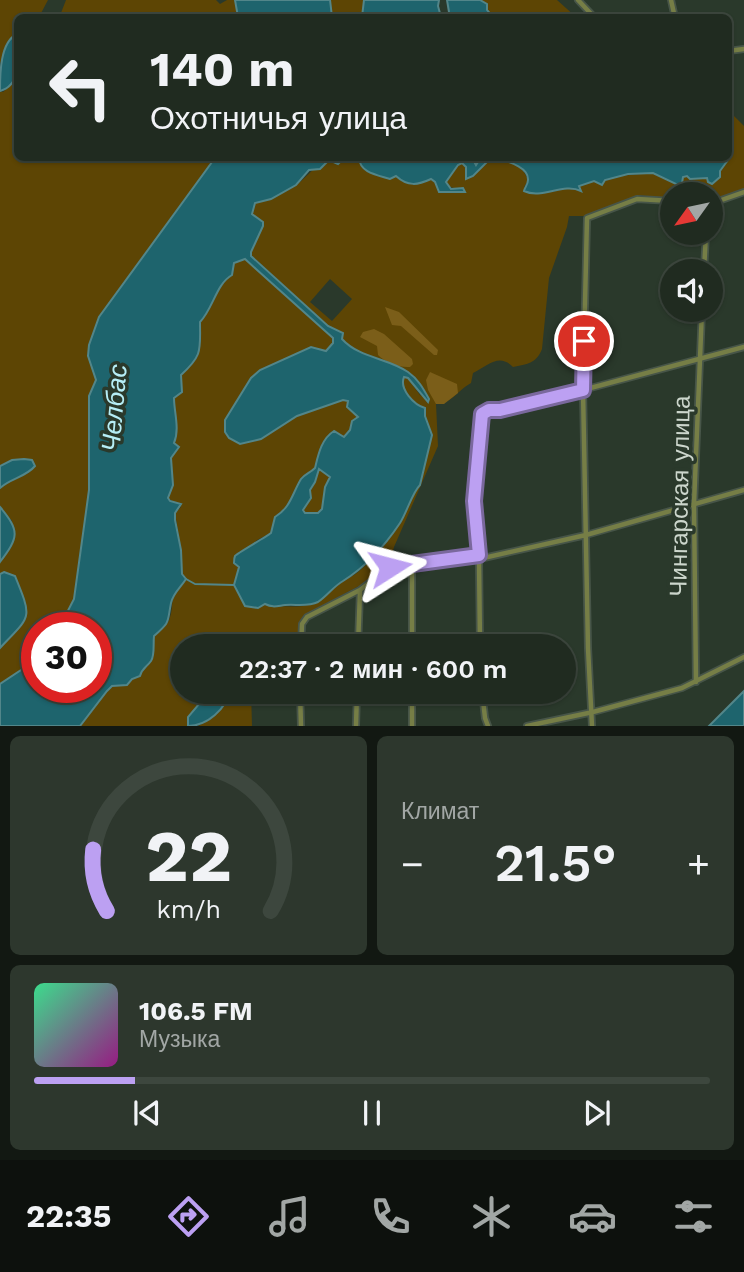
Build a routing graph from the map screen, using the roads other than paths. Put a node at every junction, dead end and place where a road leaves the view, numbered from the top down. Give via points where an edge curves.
1 (578, 0) edge
2 (591, 14) edge
3 (744, 192) edge
4 (723, 199) edge
5 (660, 200) edge
6 (702, 322) edge
7 (744, 347) edge
8 (700, 359) junction
9 (583, 390) junction
10 (744, 490) edge
11 (694, 504) junction
12 (586, 535) junction
13 (479, 557) junction
14 (412, 564) junction
15 (360, 590) junction
16 (302, 634) edge
17 (358, 634) edge
18 (412, 634) edge
19 (480, 634) edge
20 (744, 657) edge
21 (696, 682) junction
22 (300, 704) edge
23 (357, 704) edge
24 (412, 704) edge
25 (483, 704) edge
26 (593, 712) junction
27 (301, 726) edge
28 (356, 726) edge
29 (412, 726) edge
30 (488, 726) edge
31 (527, 726) edge
32 (592, 726) edge

1 - 2 street
3 - 4 street
5 - 9 street via 638,199 587,218
6 - 8 street, Чингарская улица
7 - 8 street
8 - 9 street
8 - 11 street, Чингарская улица
9 - 12 street
9 - 13 street via 482,414 474,501
10 - 11 street
11 - 12 street
11 - 21 street, Чингарская улица
12 - 13 street
12 - 26 street
13 - 14 street
13 - 19 street
14 - 15 street via 390,567
14 - 18 street
15 - 16 street via 307,617
15 - 17 street
20 - 21 street
21 - 26 street
22 - 27 street
23 - 28 street
24 - 29 street
25 - 30 street
26 - 31 street
26 - 32 street

